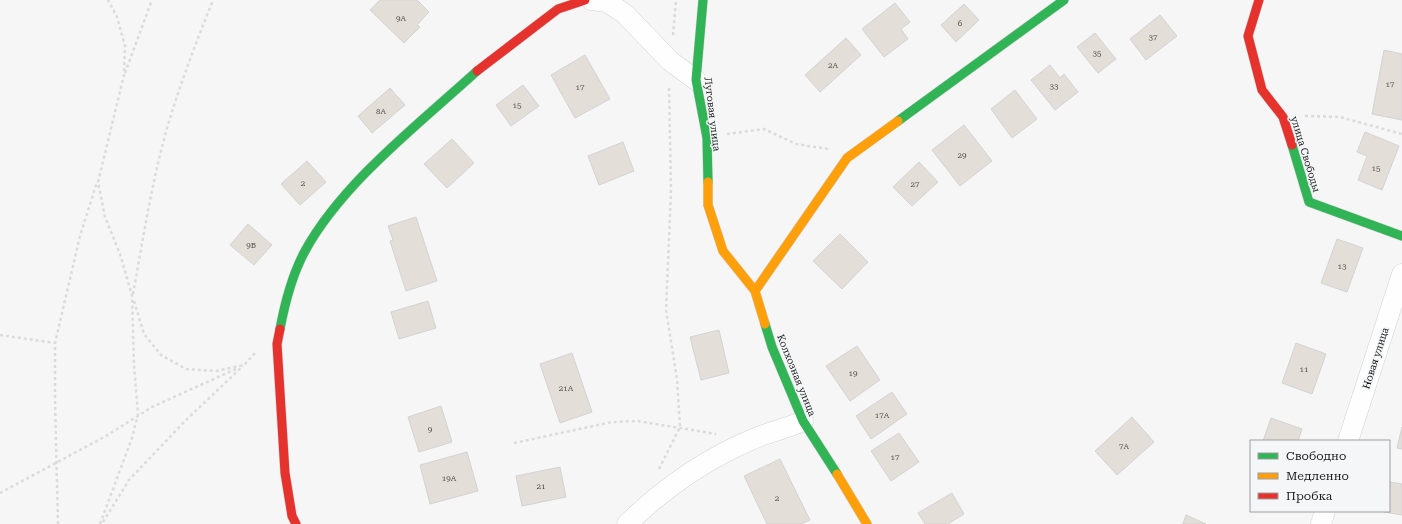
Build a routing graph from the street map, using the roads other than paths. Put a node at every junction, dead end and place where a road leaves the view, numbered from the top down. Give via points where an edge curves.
1 (585, 0) edge
2 (591, 0) edge
3 (703, 0) edge
4 (1064, 0) edge
5 (1259, 0) edge
6 (696, 80) junction
7 (1402, 236) edge
8 (1402, 274) edge
9 (755, 290) junction
10 (803, 421) junction
11 (1348, 440) edge
12 (1325, 512) edge
13 (296, 524) edge
14 (627, 524) edge
15 (867, 524) edge
16 (1321, 524) edge

1 - 13 street via 558,9 477,71 345,194 304,252 286,297 278,344 285,473 292,516
2 - 6 street via 607,2 625,14 670,61
3 - 6 street, Луговая улица
4 - 9 street via 847,158
5 - 7 street, улица Свободы via 1248,36 1262,90 1283,117 1309,202
6 - 9 street, Луговая улица via 707,138 708,205 723,251
8 - 11 street, Новая улица
9 - 10 street, Колхозная улица via 772,347
10 - 14 street via 784,430 752,439 706,462 670,486
10 - 15 street, Колхозная улица
12 - 16 street

